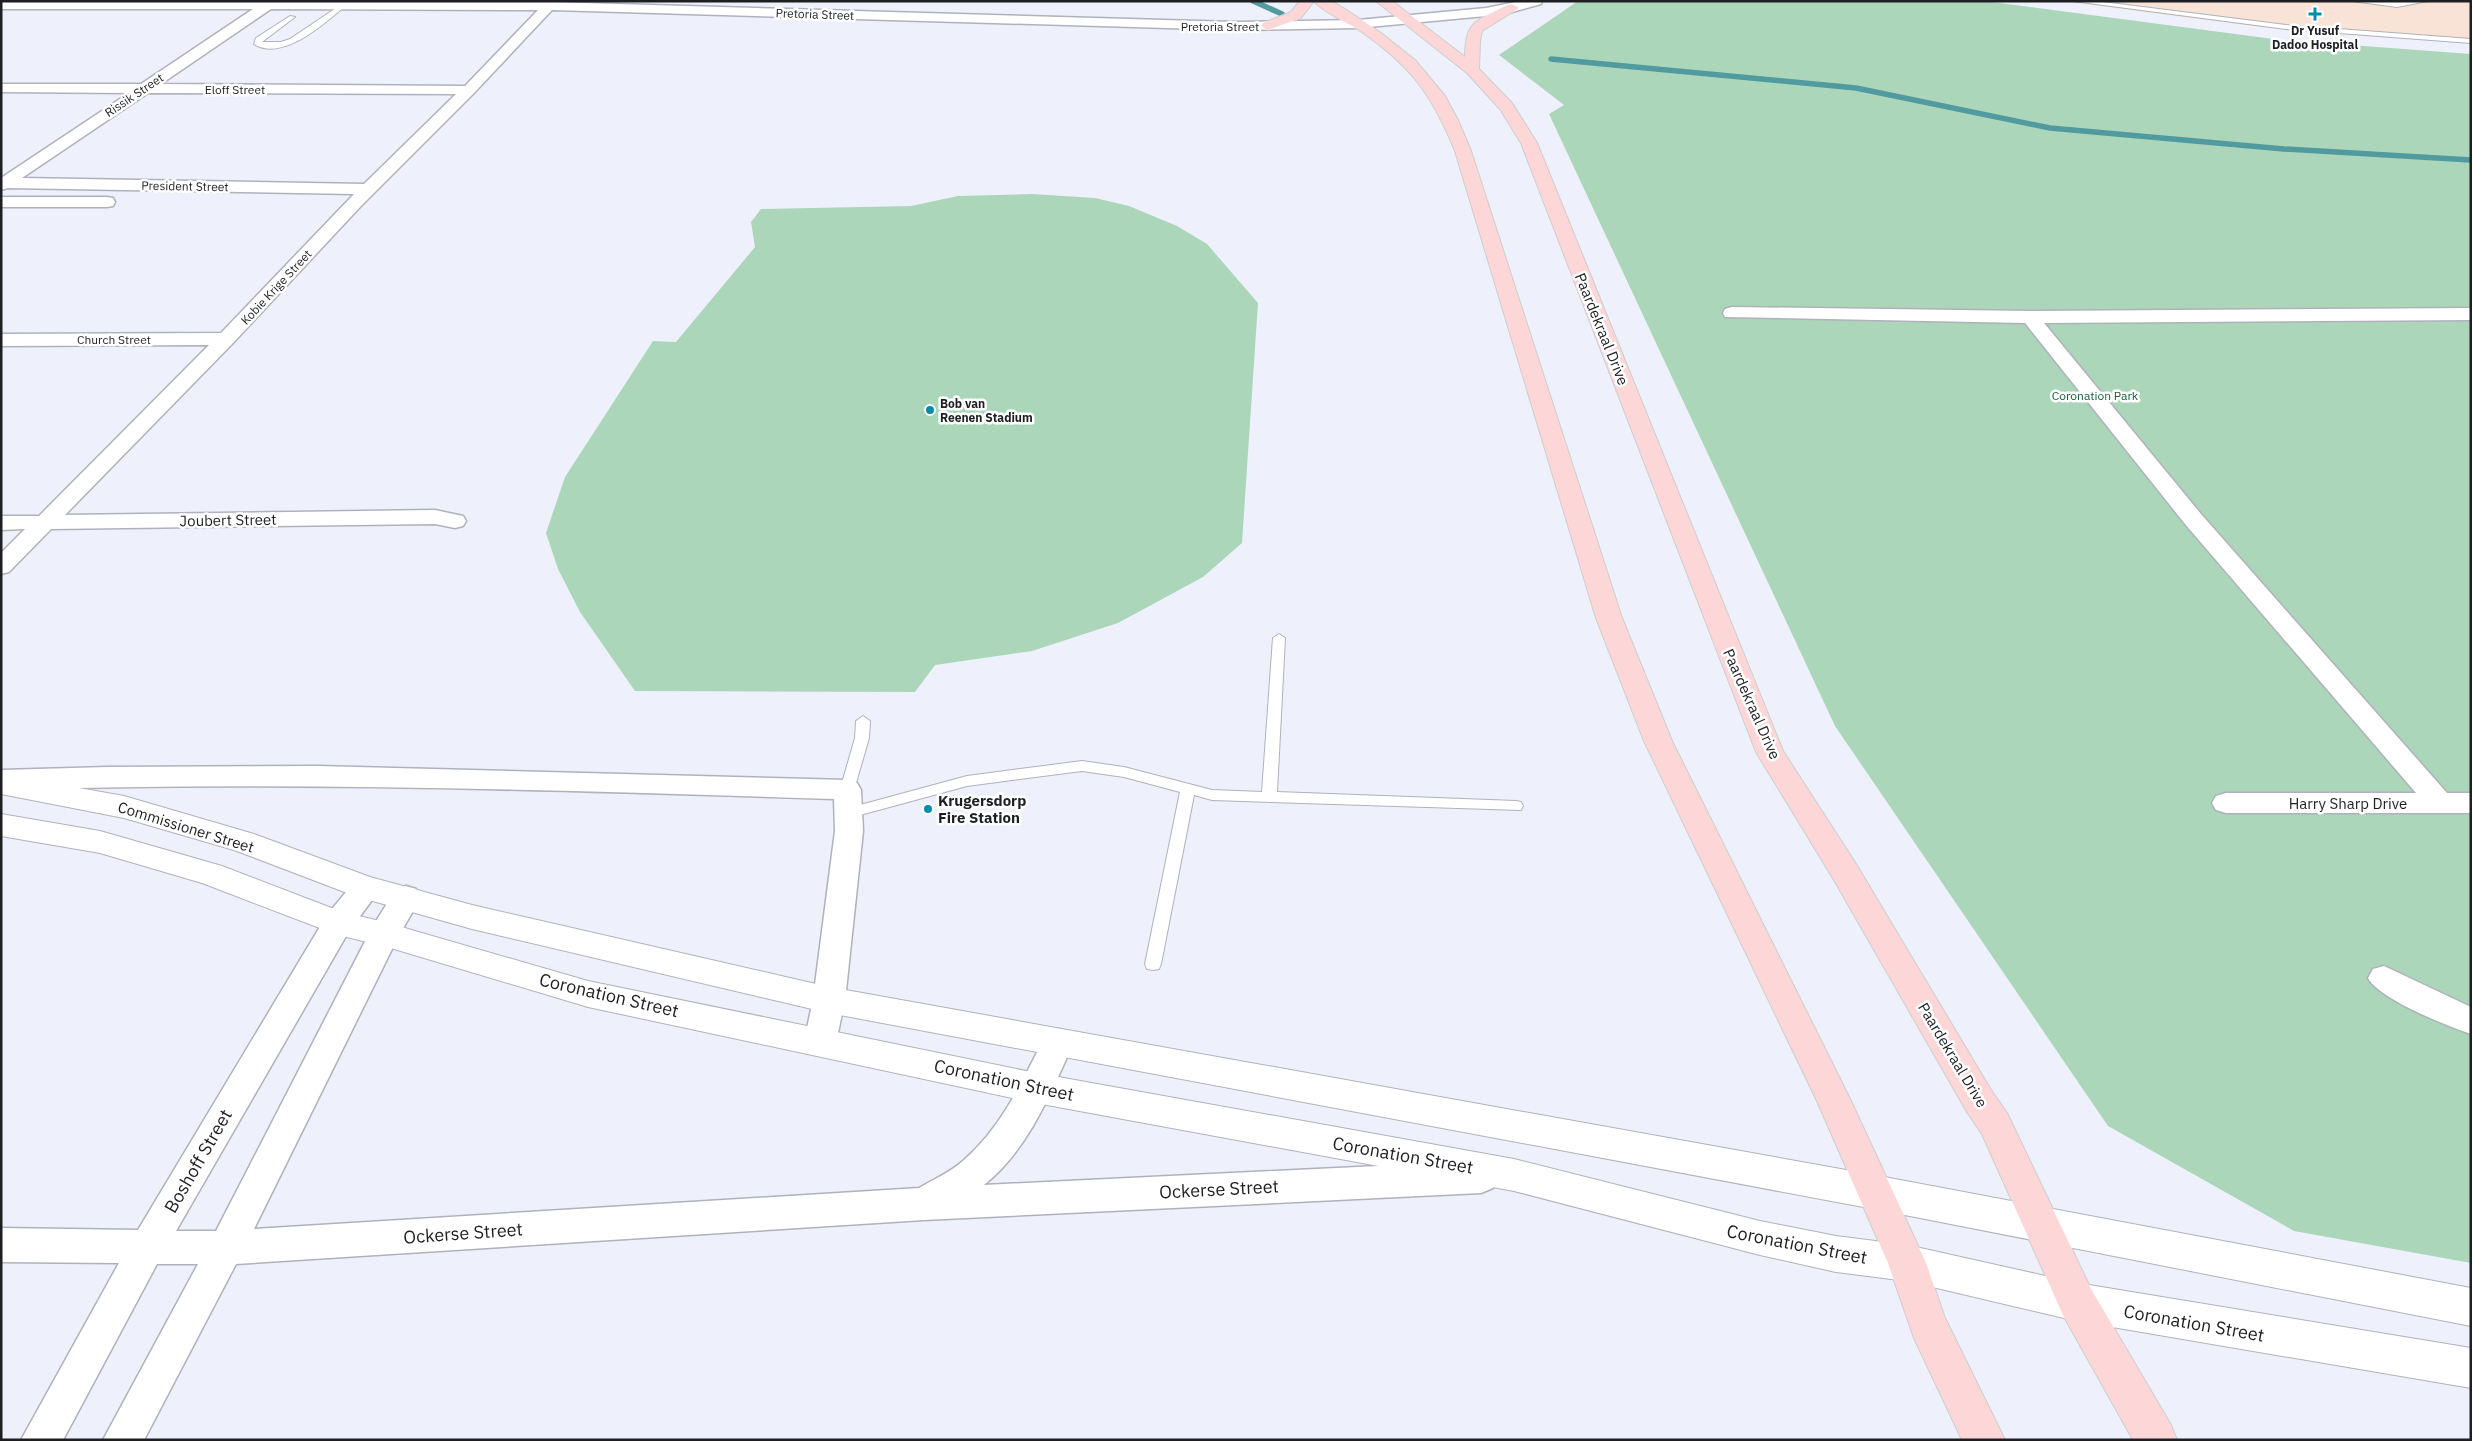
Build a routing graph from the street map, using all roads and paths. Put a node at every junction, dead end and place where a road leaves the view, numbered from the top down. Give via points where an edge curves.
1 (55, 1) edge
2 (1307, 1) edge
3 (1321, 1) edge
4 (1383, 1) edge
5 (1536, 1) edge
6 (2076, 1) edge
7 (2355, 1) edge
8 (2426, 1) edge
9 (1, 5) edge
10 (102, 5) junction
11 (266, 6) junction
12 (342, 6) junction
13 (549, 6) junction
14 (1512, 8) junction
15 (292, 17) dead end
16 (1408, 19) junction
17 (1358, 24) junction
18 (1268, 26) junction
19 (2471, 41) edge
20 (1472, 70) junction
21 (1, 88) edge
22 (144, 88) junction
23 (469, 90) junction
24 (2, 183) edge
25 (369, 189) junction
26 (1, 202) edge
27 (120, 202) dead end
28 (180, 202) dead end
29 (355, 202) junction
30 (1732, 313) dead end
31 (2471, 314) edge
32 (2030, 317) junction
33 (226, 339) junction
34 (1, 340) edge
35 (455, 521) dead end
36 (1, 523) edge
37 (45, 523) junction
38 (1, 567) edge
39 (1279, 638) dead end
40 (863, 721) dead end
41 (1, 780) edge
42 (1, 784) edge
43 (1188, 789) junction
44 (1269, 796) junction
45 (848, 802) junction
46 (2226, 803) dead end
47 (2440, 803) junction
48 (2471, 803) edge
49 (1516, 806) dead end
50 (1, 825) edge
51 (366, 888) junction
52 (406, 897) junction
53 (338, 923) junction
54 (384, 934) junction
55 (1153, 964) dead end
56 (2384, 978) dead end
57 (829, 1000) junction
58 (2471, 1021) edge
59 (820, 1042) junction
60 (1058, 1042) junction
61 (1036, 1088) junction
62 (1514, 1175) junction
63 (1874, 1192) junction
64 (924, 1204) junction
65 (2041, 1224) junction
66 (1, 1245) edge
67 (148, 1246) junction
68 (226, 1248) junction
69 (1907, 1264) junction
70 (2077, 1302) junction
71 (2471, 1307) edge
72 (2471, 1368) edge
73 (42, 1440) edge
74 (123, 1440) edge
75 (1984, 1440) edge
76 (2156, 1440) edge

1 - 10 main road
2 - 18 main road via 1297,15
3 - 17 main road
4 - 16 main road, Paardekraal Drive
5 - 14 street, Pretoria Street
6 - 19 lane via 2286,27
7 - 8 lane via 2407,5
9 - 10 street, Pretoria Street
10 - 11 street, Pretoria Street
11 - 12 street, Pretoria Street
11 - 22 street, Rissik Street
12 - 13 street, Pretoria Street
12 - 15 lane via 288,45 258,44 259,40
13 - 18 street, Pretoria Street
13 - 23 street, Kobie Krige Street
14 - 16 street, Pretoria Street
14 - 20 main road via 1475,28 1471,35
16 - 17 street, Pretoria Street
16 - 20 main road, Paardekraal Drive
17 - 18 street, Pretoria Street
17 - 63 main road via 1374,33 1419,72 1448,114 1464,151 1609,618 1658,742 1834,1101
20 - 65 main road, Paardekraal Drive via 1506,106 1529,143 1770,752 1995,1124
21 - 22 street, Eloff Street
22 - 23 street, Eloff Street
22 - 24 street, Rissik Street
23 - 25 street, Kobie Krige Street
24 - 25 street, President Street
25 - 29 street, Kobie Krige Street
26 - 27 street
28 - 29 street, President Street
29 - 33 street, Kobie Krige Street
30 - 32 street
31 - 32 street
32 - 47 street via 2193,519
33 - 34 street, Church Street
33 - 37 street, Kobie Krige Street
35 - 37 street, Joubert Street via 435,517
36 - 37 street, Joubert Street
37 - 38 street, Kobie Krige Street
39 - 44 lane
40 - 45 lane
41 - 45 street via 121,775 465,778
42 - 51 main road, Commissioner Street via 124,807 243,842
43 - 44 lane via 1212,794
43 - 45 lane via 1124,772 1082,766 966,781
43 - 55 lane
44 - 49 lane
45 - 57 street via 849,831
46 - 47 street, Harry Sharp Drive
47 - 48 street, Harry Sharp Drive
50 - 53 main road via 100,842 202,871
51 - 52 main road
51 - 53 street, Boshoff Street
52 - 54 street
52 - 57 main road via 472,917
53 - 54 main road, Coronation Street
53 - 67 street, Boshoff Street
54 - 59 main road, Coronation Street via 588,994
54 - 68 street
56 - 58 street
57 - 59 street
57 - 60 main road
59 - 61 main road, Coronation Street
60 - 61 street, Ockerse Street
60 - 63 main road
61 - 62 main road, Coronation Street
61 - 64 street, Ockerse Street via 1022,1117 1004,1142 975,1172
62 - 64 street, Ockerse Street
62 - 69 main road, Coronation Street via 1760,1238 1836,1254
63 - 65 main road
63 - 69 main road
64 - 68 street, Ockerse Street
65 - 70 main road, Paardekraal Drive
65 - 71 main road
66 - 67 street, Ockerse Street
67 - 68 street, Ockerse Street
67 - 73 street, Boshoff Street
68 - 74 street
69 - 70 main road, Coronation Street
69 - 75 main road via 1928,1326
70 - 72 main road, Coronation Street
70 - 76 main road, Paardekraal Drive

